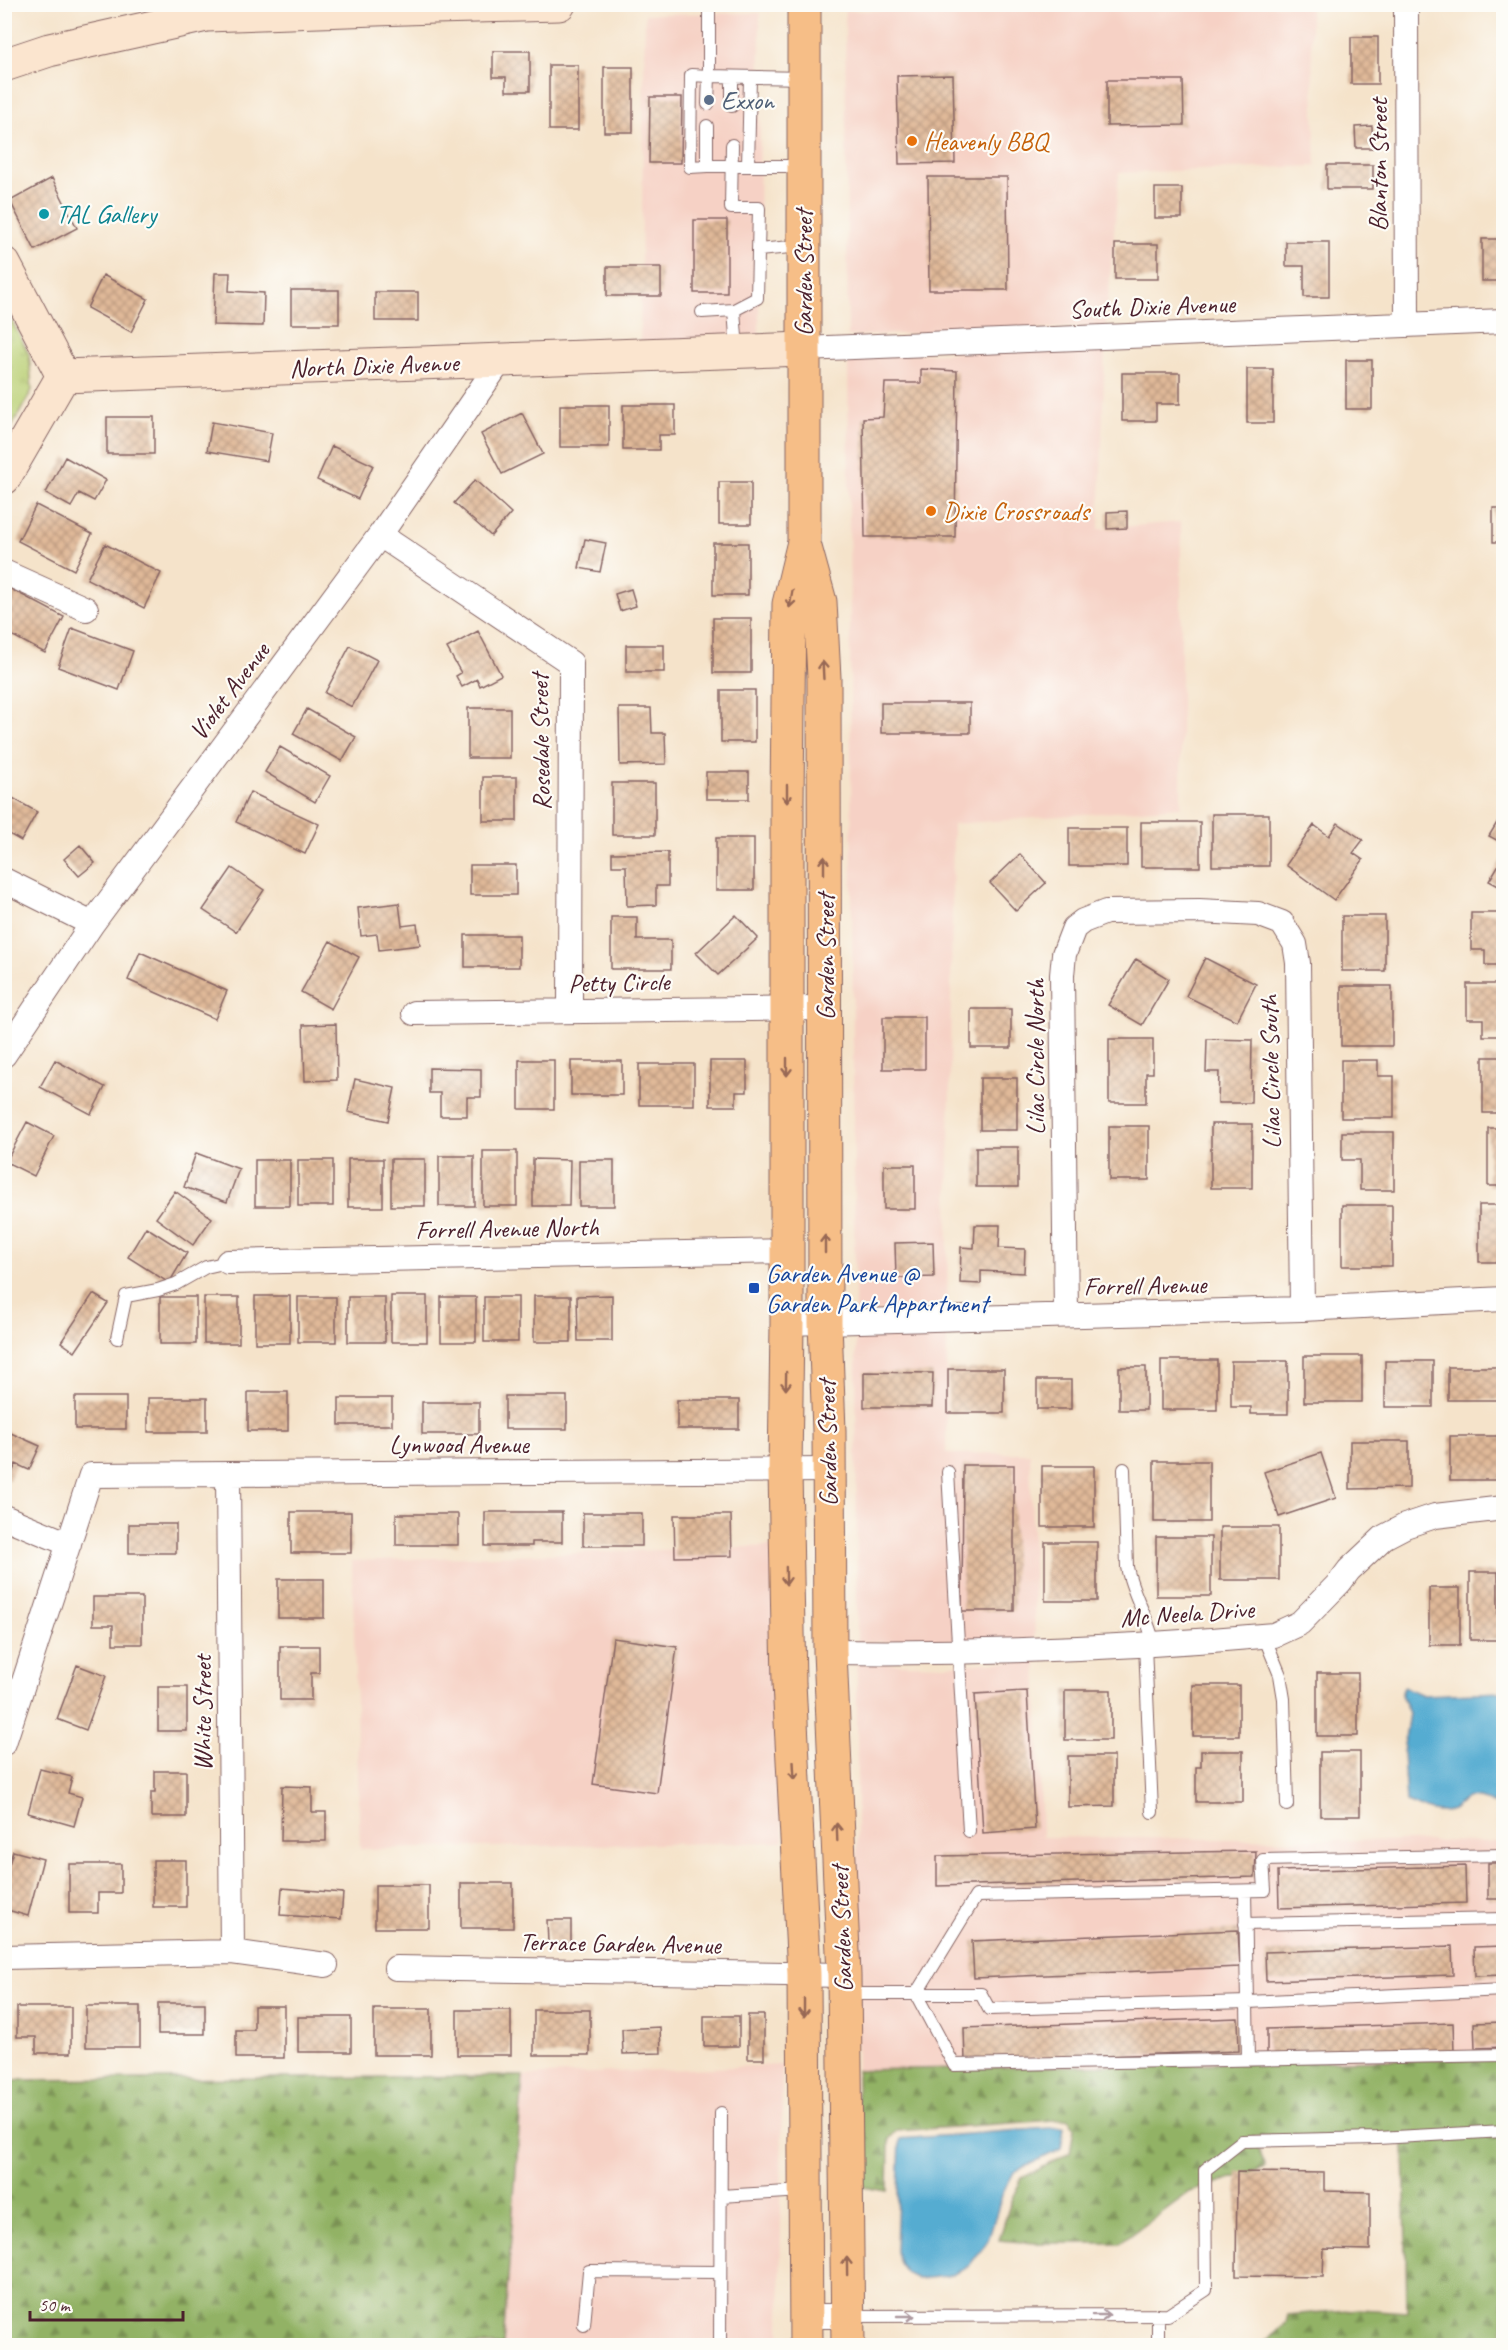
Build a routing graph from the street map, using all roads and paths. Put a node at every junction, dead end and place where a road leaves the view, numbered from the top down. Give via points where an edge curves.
1 (559, 4) edge
2 (709, 4) edge
3 (804, 4) edge
4 (1406, 4) edge
5 (337, 8) edge
6 (4, 65) edge
7 (709, 76) junction
8 (732, 77) junction
9 (750, 78) junction
10 (804, 78) junction
11 (708, 104) dead end
12 (732, 106) dead end
13 (707, 126) dead end
14 (732, 145) dead end
15 (707, 166) junction
16 (748, 166) junction
17 (804, 166) junction
18 (732, 167) junction
19 (803, 246) junction
20 (758, 250) junction
21 (4, 264) edge
22 (734, 310) junction
23 (702, 312) dead end
24 (1503, 321) edge
25 (1407, 325) junction
26 (803, 349) junction
27 (737, 351) junction
28 (501, 360) junction
29 (63, 376) junction
30 (4, 478) edge
31 (380, 535) junction
32 (804, 542) junction
33 (4, 572) edge
34 (86, 609) dead end
35 (4, 880) edge
36 (1199, 911) joint
37 (92, 924) junction
38 (825, 1008) junction
39 (787, 1009) junction
40 (570, 1011) junction
41 (414, 1013) dead end
42 (4, 1055) edge
43 (787, 1251) junction
44 (228, 1262) joint
45 (1503, 1299) edge
46 (1302, 1310) junction
47 (1066, 1316) junction
48 (787, 1323) junction
49 (825, 1323) junction
50 (117, 1338) dead end
51 (1124, 1469) dead end
52 (828, 1470) junction
53 (785, 1471) junction
54 (948, 1472) dead end
55 (228, 1474) junction
56 (1503, 1508) edge
57 (4, 1517) edge
58 (69, 1544) junction
59 (1264, 1636) junction
60 (1149, 1644) junction
61 (830, 1652) junction
62 (958, 1654) junction
63 (4, 1743) edge
64 (1287, 1805) dead end
65 (1152, 1812) dead end
66 (969, 1830) dead end
67 (1503, 1855) edge
68 (1245, 1891) junction
69 (1503, 1919) edge
70 (1245, 1924) junction
71 (232, 1952) junction
72 (4, 1957) edge
73 (326, 1965) dead end
74 (396, 1968) dead end
75 (804, 1974) junction
76 (844, 1985) junction
77 (1503, 1990) edge
78 (916, 1994) junction
79 (1248, 2002) junction
80 (1503, 2055) edge
81 (1248, 2059) junction
82 (721, 2113) dead end
83 (1503, 2132) edge
84 (805, 2191) junction
85 (720, 2196) junction
86 (720, 2272) junction
87 (1158, 2315) junction
88 (584, 2325) dead end
89 (805, 2331) edge
90 (848, 2331) edge
91 (720, 2346) edge
92 (1158, 2346) edge

1 - 5 street
2 - 7 lane
3 - 10 main road, Garden Street
4 - 25 street, Blanton Street
5 - 6 street via 207,15
7 - 8 lane
7 - 11 lane
7 - 15 lane via 691,75 690,167
8 - 9 lane
8 - 12 lane
9 - 10 lane
9 - 16 lane
10 - 17 main road, Garden Street
13 - 15 lane
14 - 18 lane
15 - 18 lane
16 - 17 lane
16 - 18 lane
17 - 19 main road, Garden Street
18 - 20 lane via 731,208 759,208
19 - 20 lane
19 - 26 main road, Garden Street
20 - 22 lane via 757,298
21 - 29 street
22 - 23 lane
22 - 27 lane
24 - 25 street, South Dixie Avenue
25 - 26 street, South Dixie Avenue
26 - 27 street, North Dixie Avenue
26 - 32 main road, Garden Street
27 - 28 street, North Dixie Avenue
28 - 29 street, North Dixie Avenue
28 - 31 street, Violet Avenue
29 - 30 street
31 - 37 street, Violet Avenue
31 - 40 street, Rosedale Street via 571,663
38 -> 32 main road, Garden Street via 824,678 820,603
32 -> 39 main road, Garden Street via 789,604
33 - 34 street
35 - 37 street
36 - 46 street, Lilac Circle South via 1271,917 1282,923 1296,944
36 - 47 street, Lilac Circle North via 1095,915 1074,928 1064,954
37 - 42 street, Violet Avenue
38 - 39 street, Petty Circle
49 -> 38 main road, Garden Street
39 - 40 street, Petty Circle
39 -> 43 main road, Garden Street
40 - 41 street, Petty Circle
43 - 44 street, Forrell Avenue North
43 - 48 main road, Garden Street
44 - 50 lane via 206,1266 176,1284 126,1296
45 - 46 street, Forrell Avenue
46 - 47 street, Forrell Avenue
47 - 49 street, Forrell Avenue
48 - 49 street, Forrell Avenue
48 -> 53 main road, Garden Street
49 - 52 main road, Garden Street
51 - 60 lane via 1127,1568 1149,1623
52 - 53 street, Lynwood Avenue
52 - 61 main road, Garden Street
53 - 55 street, Lynwood Avenue
53 -> 75 main road, Garden Street via 789,1672
54 - 62 lane
55 - 58 street, Lynwood Avenue via 91,1475
55 - 71 street, White Street
56 - 59 street, Mc Neela Drive via 1435,1516 1384,1536 1300,1623
57 - 58 street
58 - 63 street
59 - 60 street, Mc Neela Drive
59 - 64 lane via 1280,1675 1284,1699
60 - 62 street, Mc Neela Drive
60 - 65 lane
61 - 62 street, Mc Neela Drive
76 -> 61 main road, Garden Street
62 - 66 lane
67 - 68 lane via 1263,1860 1264,1890
68 - 70 lane
68 - 78 lane via 976,1896
69 - 70 lane
70 - 79 lane
71 - 72 street
71 - 73 street
74 - 75 street, Terrace Garden Avenue
75 - 76 street, Terrace Garden Avenue
75 -> 84 main road, Garden Street
76 - 78 lane
90 -> 76 main road, Garden Street
77 - 79 lane
78 - 79 lane via 981,1994 989,2009
78 - 81 lane via 954,2065
79 - 81 lane
80 - 81 lane
82 - 85 lane
83 - 87 lane via 1242,2141 1205,2170 1206,2290 1167,2315
84 - 85 lane
84 - 89 main road, Garden Street
85 - 86 lane
86 - 88 lane via 589,2271
86 - 91 lane
90 -> 87 lane
87 - 92 lane
89 - 90 street

